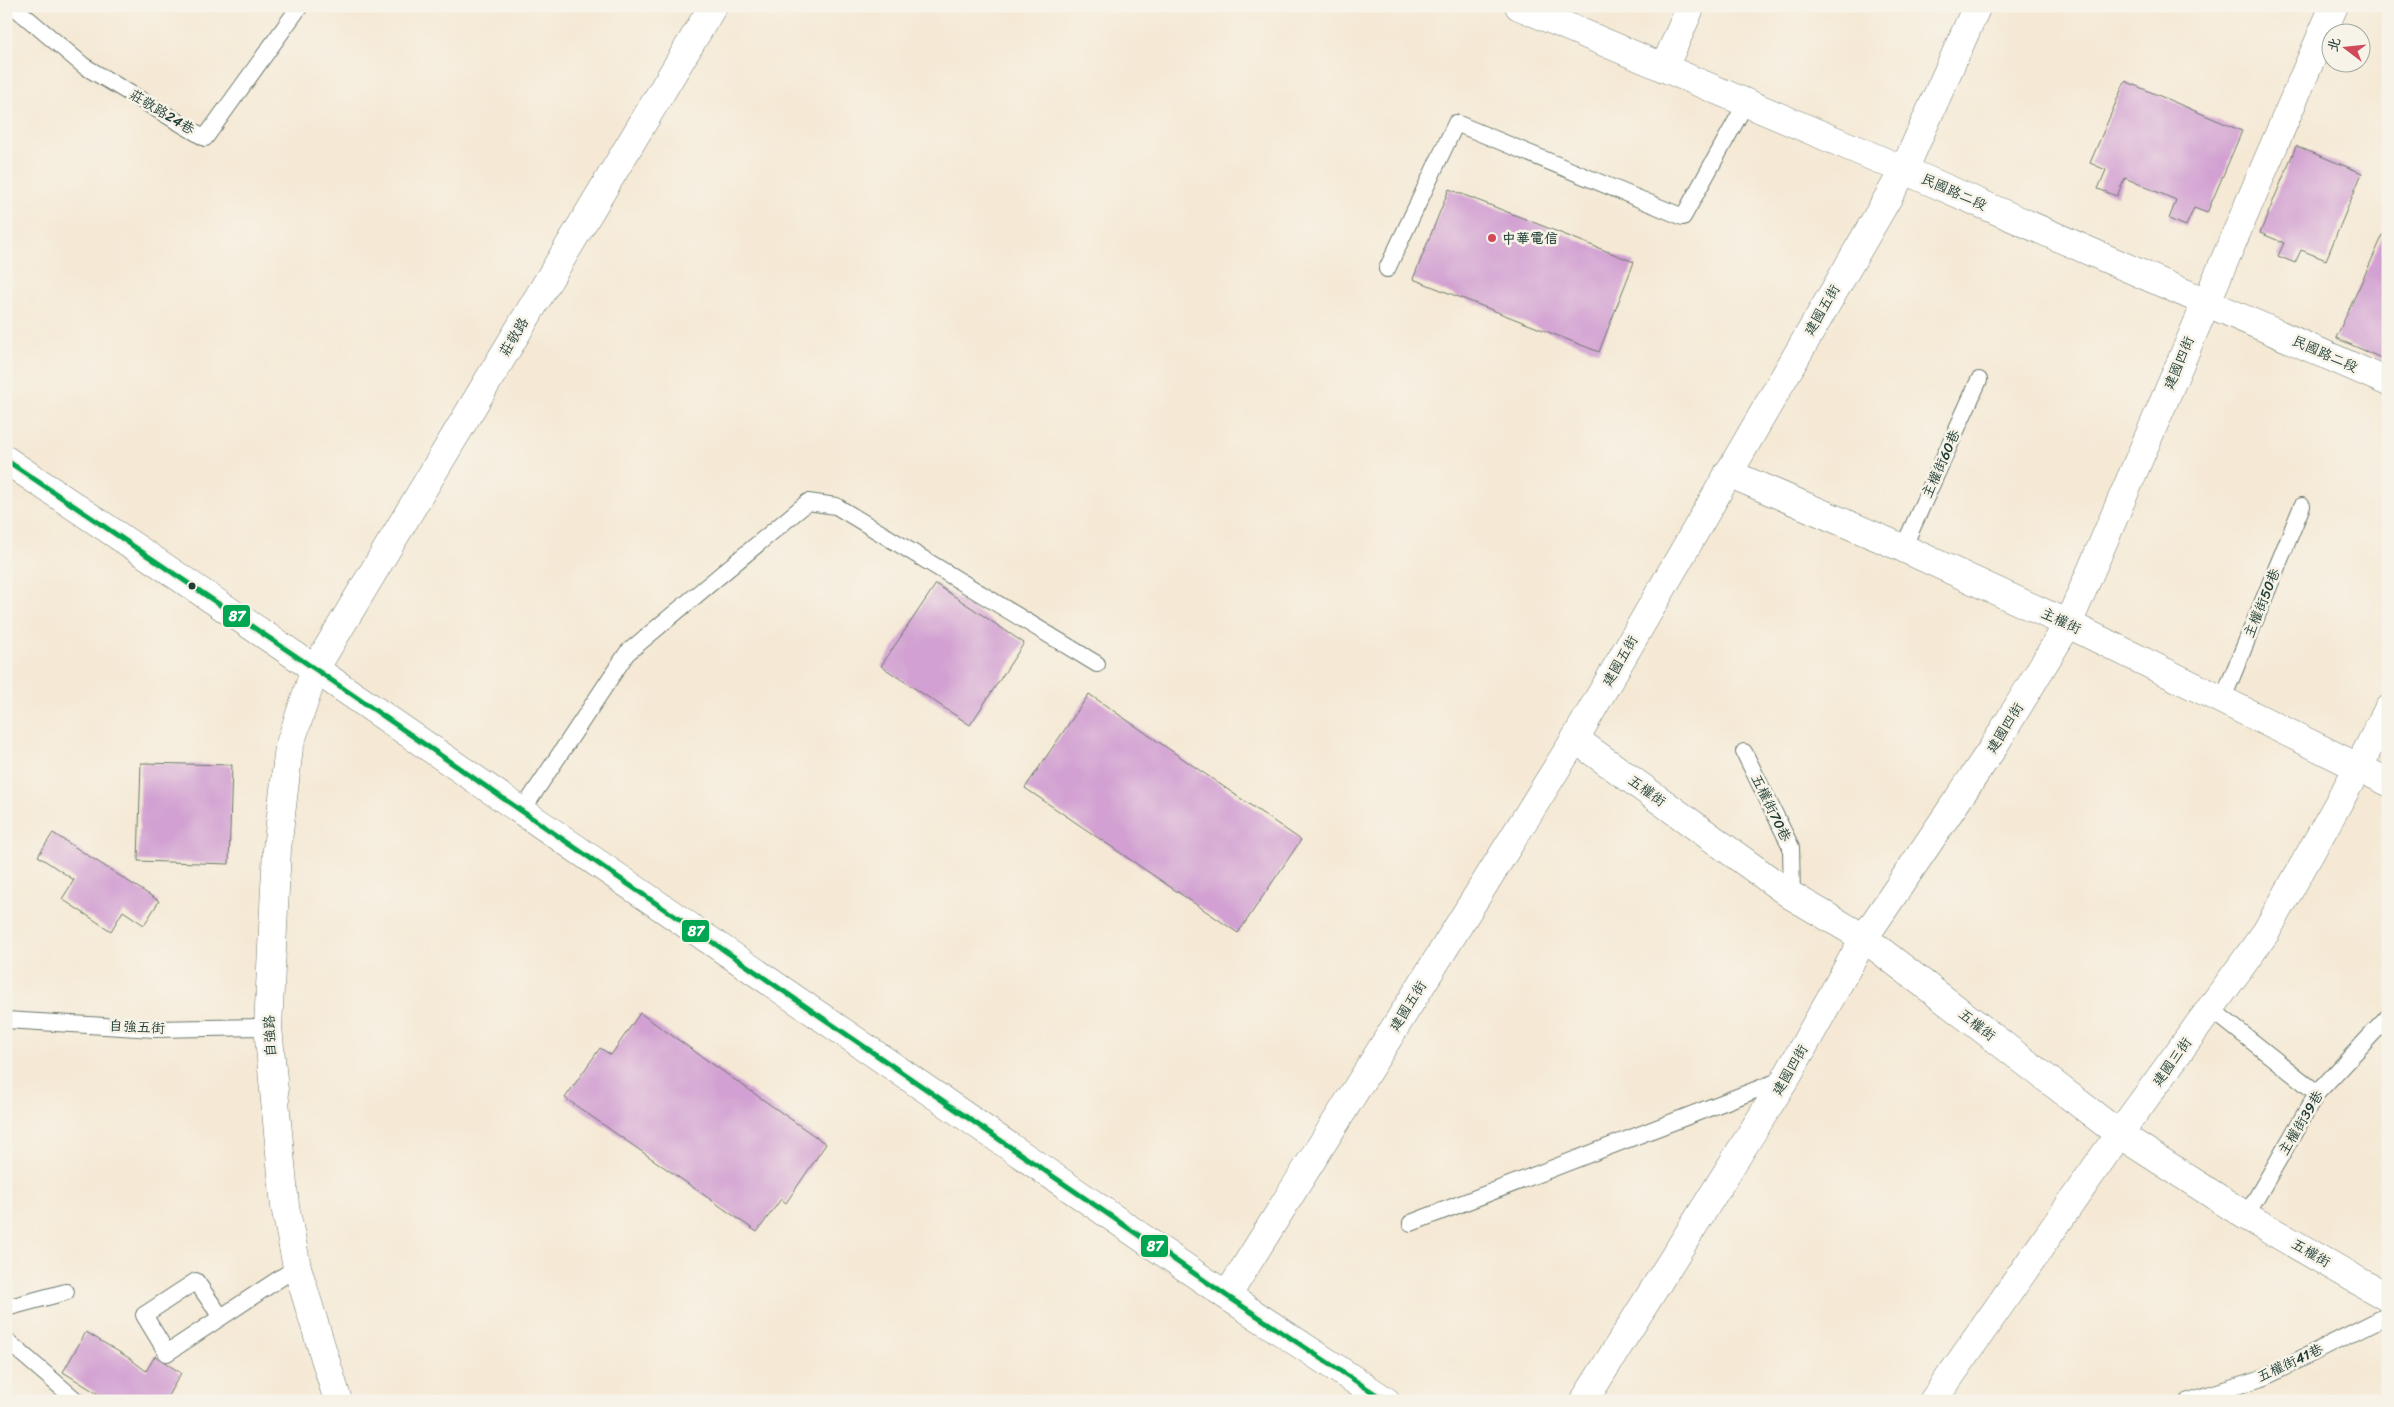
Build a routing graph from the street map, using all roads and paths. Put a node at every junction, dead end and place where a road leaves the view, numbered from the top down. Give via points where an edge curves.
1 (13, 6) edge
2 (300, 6) edge
3 (713, 6) edge
4 (1519, 6) edge
5 (1691, 6) edge
6 (1977, 6) edge
7 (2334, 6) edge
8 (1664, 68) junction
9 (1746, 103) junction
10 (1904, 170) junction
11 (1387, 269) dead end
12 (2205, 302) junction
13 (1980, 380) dead end
14 (2388, 382) edge
15 (6, 460) edge
16 (1728, 473) junction
17 (2302, 506) dead end
18 (1903, 548) junction
19 (2068, 624) junction
20 (1098, 664) dead end
21 (315, 668) junction
22 (2222, 700) junction
23 (2388, 709) edge
24 (1575, 739) junction
25 (1744, 752) dead end
26 (2358, 768) junction
27 (2388, 782) edge
28 (522, 811) junction
29 (1792, 896) junction
30 (1864, 938) junction
31 (2210, 1008) junction
32 (2388, 1017) edge
33 (6, 1020) edge
34 (268, 1027) junction
35 (1786, 1078) junction
36 (2317, 1093) junction
37 (2119, 1134) junction
38 (2246, 1216) junction
39 (1411, 1223) dead end
40 (297, 1267) junction
41 (66, 1292) dead end
42 (1227, 1296) junction
43 (2388, 1298) edge
44 (6, 1308) edge
45 (2388, 1315) edge
46 (221, 1318) junction
47 (6, 1340) edge
48 (76, 1401) edge
49 (338, 1401) edge
50 (1386, 1401) edge
51 (1584, 1401) edge
52 (1933, 1401) edge
53 (2189, 1401) edge

1 - 2 lane, 莊敬路24巷 via 84,66 205,138
3 - 21 street, 莊敬路
4 - 8 street, 民國路二段
5 - 8 street
6 - 10 street, 建國五街
7 - 12 street, 建國四街
8 - 9 street, 民國路二段
9 - 10 street, 民國路二段
9 - 11 lane via 1683,217 1456,123
10 - 12 street, 民國路二段
10 - 16 street, 建國五街
12 - 14 street, 民國路二段
12 - 19 street, 建國四街
13 - 18 lane, 主權街60巷
15 - 21 street
16 - 18 street, 主權街
16 - 24 street, 建國五街
17 - 22 lane, 主權街50巷
18 - 19 street, 主權街
19 - 22 street, 主權街
19 - 30 street, 建國四街 via 1992,749
20 - 28 lane via 836,506 808,502 626,653
21 - 28 street
21 - 34 street, 自強路 via 289,747 277,849
22 - 26 street, 主權街
23 - 26 street, 建國三街
24 - 29 street, 五權街
24 - 42 street, 建國五街
25 - 29 lane, 五權街70巷 via 1791,847
26 - 27 street, 主權街
26 - 31 street, 建國三街 via 2266,932
28 - 42 street
29 - 30 street, 五權街
30 - 35 street, 建國四街
30 - 37 street, 五權街
31 - 36 lane
31 - 37 street, 建國三街
32 - 36 lane, 主權街39巷
33 - 34 lane, 自強五街 via 154,1029
34 - 40 street, 自強路 via 285,1206
35 - 39 lane
35 - 51 street, 建國四街
36 - 38 lane, 主權街39巷
37 - 38 street, 五權街
37 - 52 street, 建國三街
38 - 43 street, 五權街
40 - 46 lane
40 - 49 street, 自強路
41 - 44 lane
42 - 50 street
45 - 53 lane, 五權街41巷 via 2266,1377
46 - 46 lane via 167,1353 144,1315 196,1281
47 - 48 lane

